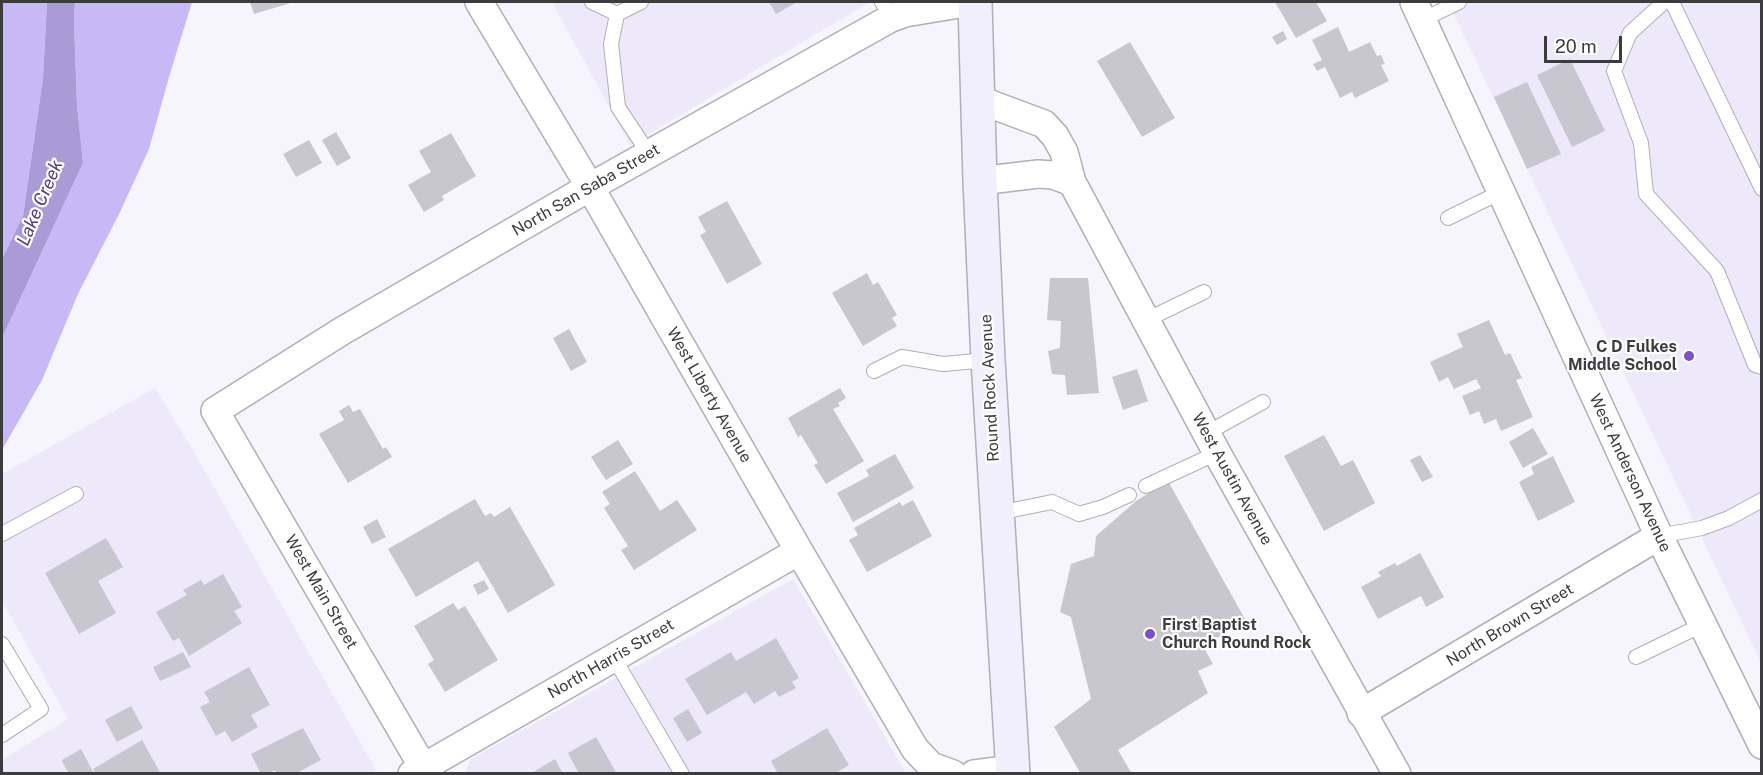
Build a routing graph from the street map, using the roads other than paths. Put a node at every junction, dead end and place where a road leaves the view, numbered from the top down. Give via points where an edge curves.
1 (479, 2) edge
2 (592, 2) edge
3 (641, 2) edge
4 (973, 2) edge
5 (1459, 2) edge
6 (1664, 2) edge
7 (1672, 2) edge
8 (887, 10) edge
9 (1418, 11) edge
10 (617, 14) junction
11 (977, 99) junction
12 (649, 154) junction
13 (980, 181) junction
14 (1072, 182) junction
15 (590, 187) junction
16 (1761, 189) edge
17 (1501, 192) junction
18 (1448, 218) dead end
19 (1204, 292) dead end
20 (1146, 320) junction
21 (988, 360) junction
22 (1761, 368) edge
23 (874, 371) dead end
24 (1263, 402) dead end
25 (215, 411) joint
26 (1212, 443) junction
27 (1146, 486) dead end
28 (76, 494) dead end
29 (1129, 495) dead end
30 (1761, 500) edge
31 (998, 513) junction
32 (2, 534) edge
33 (1659, 536) junction
34 (799, 551) junction
35 (1702, 624) junction
36 (2, 644) edge
37 (615, 657) junction
38 (1636, 657) dead end
39 (1361, 713) junction
40 (2, 735) edge
41 (1761, 745) edge
42 (421, 771) edge
43 (1013, 771) edge
44 (682, 774) edge
45 (953, 774) edge
46 (974, 774) edge
47 (1396, 774) edge

1 - 15 street, West Liberty Avenue
2 - 10 lane
3 - 10 lane
4 - 8 street, North San Saba Street via 905,13
4 - 11 street, Round Rock Avenue
5 - 9 lane
6 - 22 lane via 1630,33 1614,71 1641,143 1646,194 1717,271 1755,365
7 - 16 lane
8 - 12 street, North San Saba Street
9 - 17 street, West Anderson Avenue
10 - 12 lane via 611,44 618,107
11 - 13 street, Round Rock Avenue
11 - 14 street, West Austin Avenue via 1044,124 1064,152
12 - 15 street, North San Saba Street
13 - 14 street via 1038,174
13 - 21 street, Round Rock Avenue
14 - 20 street, West Austin Avenue
15 - 25 street, North San Saba Street via 342,331
15 - 34 street, West Liberty Avenue
17 - 18 lane
17 - 33 street, West Anderson Avenue
19 - 20 lane
20 - 26 street, West Austin Avenue
21 - 23 lane via 943,364 902,357
21 - 31 street, Round Rock Avenue
24 - 26 lane
25 - 42 street, West Main Street
26 - 27 lane
26 - 39 street, West Austin Avenue
28 - 32 lane
29 - 31 lane via 1079,514 1052,502
30 - 33 lane via 1702,528
31 - 43 street, Round Rock Avenue
33 - 35 street, West Anderson Avenue
33 - 39 street, North Brown Street
34 - 37 street, North Harris Street
34 - 45 street, West Liberty Avenue via 915,749 931,766
35 - 38 lane
35 - 41 street, West Anderson Avenue
36 - 40 lane via 41,709
37 - 42 street, North Harris Street
37 - 44 lane
39 - 47 street, West Austin Avenue
43 - 46 street

